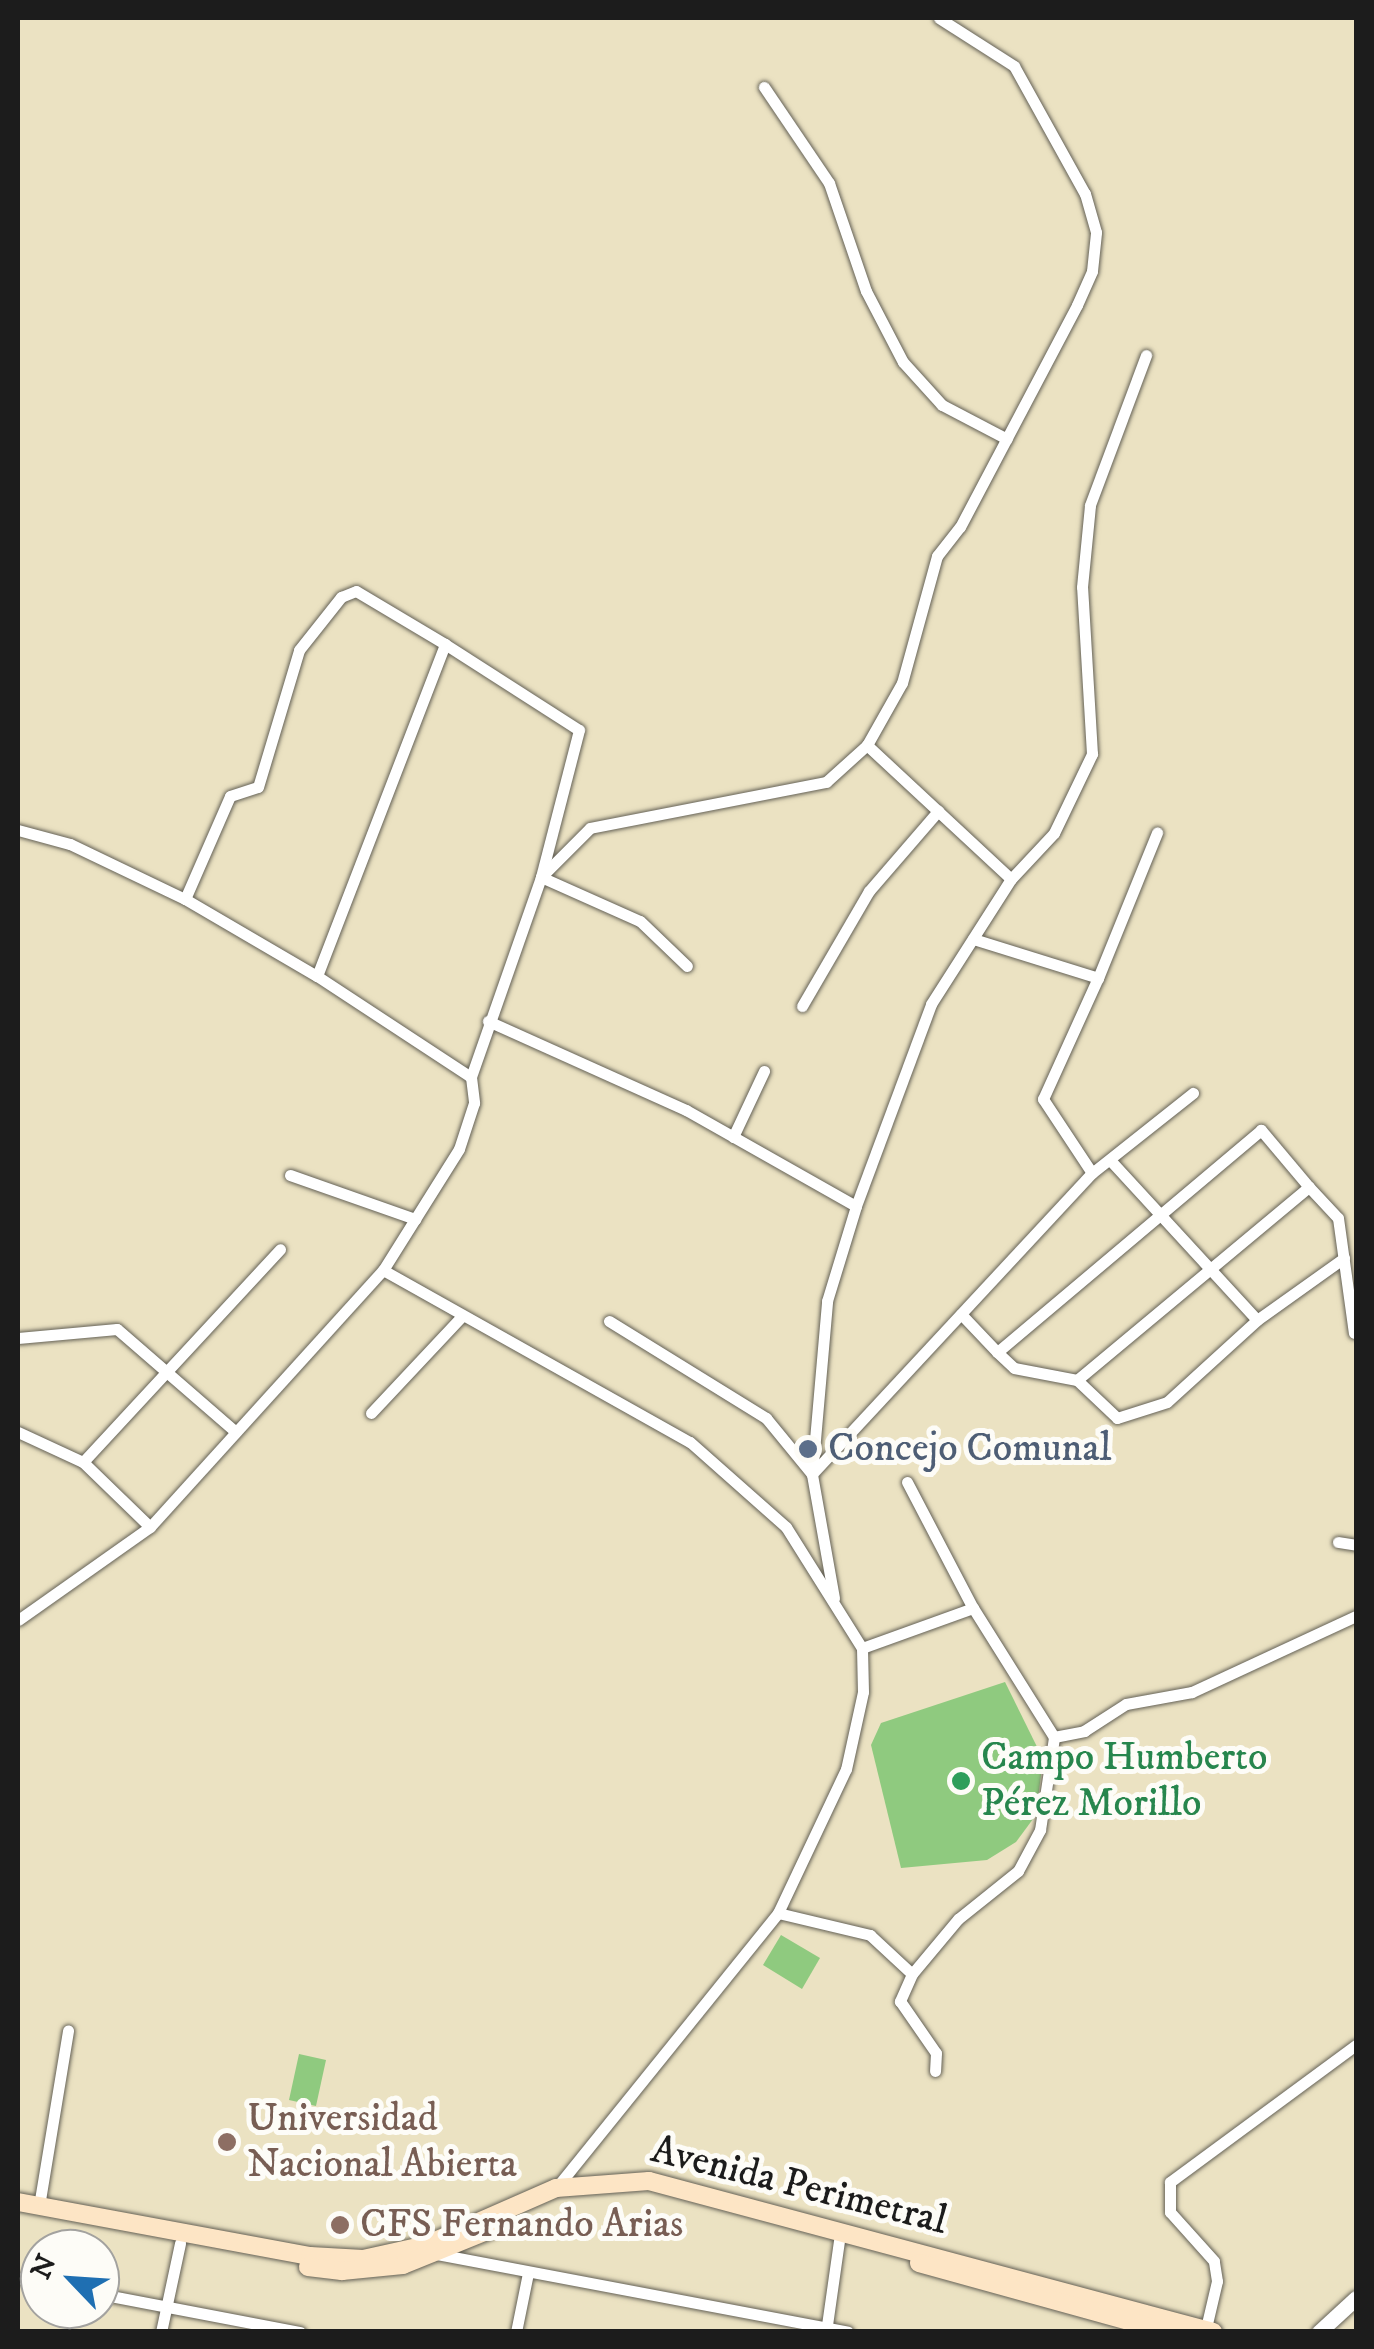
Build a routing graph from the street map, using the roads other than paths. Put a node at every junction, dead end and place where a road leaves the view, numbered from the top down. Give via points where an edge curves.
1 (939, 18) edge
2 (764, 88) dead end
3 (1146, 355) dead end
4 (1007, 439) junction
5 (445, 644) junction
6 (867, 745) junction
7 (938, 811) junction
8 (18, 830) edge
9 (1157, 832) dead end
10 (541, 876) junction
11 (1011, 879) junction
12 (185, 900) junction
13 (973, 940) junction
14 (687, 966) dead end
15 (317, 976) junction
16 (1098, 978) junction
17 (802, 1006) dead end
18 (488, 1022) junction
19 (764, 1071) dead end
20 (472, 1076) junction
21 (1194, 1093) dead end
22 (734, 1137) junction
23 (1110, 1160) junction
24 (1092, 1173) junction
25 (290, 1175) dead end
26 (1309, 1187) junction
27 (856, 1206) junction
28 (1163, 1214) junction
29 (415, 1220) junction
30 (280, 1249) dead end
31 (1344, 1258) junction
32 (1211, 1268) junction
33 (383, 1270) junction
34 (1351, 1277) edge
35 (960, 1314) junction
36 (462, 1316) junction
37 (1257, 1320) junction
38 (609, 1321) dead end
39 (1354, 1334) edge
40 (18, 1338) edge
41 (997, 1352) junction
42 (166, 1370) junction
43 (1077, 1380) junction
44 (370, 1414) dead end
45 (18, 1432) edge
46 (236, 1432) junction
47 (82, 1462) junction
48 (812, 1474) junction
49 (907, 1482) dead end
50 (150, 1527) junction
51 (1338, 1542) dead end
52 (1356, 1545) edge
53 (834, 1603) junction
54 (973, 1608) junction
55 (1356, 1616) edge
56 (18, 1620) edge
57 (862, 1648) junction
58 (1054, 1737) junction
59 (778, 1913) junction
60 (912, 1974) junction
61 (68, 2030) dead end
62 (1356, 2045) edge
63 (935, 2072) dead end
64 (556, 2188) junction
65 (18, 2202) edge
66 (39, 2206) junction
67 (18, 2214) edge
68 (840, 2241) junction
69 (180, 2243) junction
70 (437, 2254) junction
71 (528, 2273) junction
72 (120, 2298) edge
73 (1353, 2306) edge
74 (165, 2307) junction
75 (827, 2329) edge
76 (1210, 2330) edge
77 (161, 2332) edge
78 (300, 2332) edge
79 (516, 2332) edge
80 (848, 2332) edge
81 (1168, 2332) edge
82 (1319, 2332) edge

1 - 4 street via 1014,66 1085,194 1096,232 1092,271
2 - 4 street via 830,184 866,291 903,362 942,405
3 - 11 street via 1090,505 1082,587 1092,754 1054,833
4 - 6 street via 937,556 902,683
5 - 10 street via 579,730
5 - 12 street via 356,591 341,596 299,650 258,787 230,796
5 - 15 street
6 - 7 street
6 - 10 street via 826,782 590,828
7 - 11 street
7 - 17 street via 869,891
8 - 12 street via 70,844
9 - 16 street
10 - 14 street via 640,921
10 - 18 street
11 - 13 street
12 - 15 street
13 - 16 street
13 - 27 street via 908,1054
15 - 20 street
16 - 24 street via 1043,1099
18 - 20 street
18 - 22 street
19 - 22 street
20 - 29 street via 474,1103 459,1149
21 - 23 street
22 - 27 street
23 - 24 street
23 - 28 street
24 - 35 street
25 - 29 street
26 - 28 street via 1260,1130
26 - 31 street via 1338,1218
26 - 32 street
27 - 48 street via 826,1302
28 - 32 street
28 - 41 street
29 - 33 street
30 - 42 street
31 - 34 street
31 - 37 street
32 - 37 street
32 - 43 street
33 - 36 street
33 - 46 street
34 - 39 street
35 - 41 street
35 - 48 street
36 - 44 street
36 - 53 street via 690,1442 786,1527
37 - 43 street via 1167,1402 1118,1418
38 - 48 street via 766,1418
40 - 42 street via 116,1329
41 - 43 street via 1014,1368
42 - 46 street
42 - 47 street
45 - 47 street
46 - 50 street
47 - 50 street
48 - 53 street via 826,1524
49 - 54 street
50 - 56 street
51 - 52 street
53 - 57 street
54 - 57 street
54 - 58 street
55 - 58 street via 1192,1692 1126,1704 1084,1730
57 - 59 street via 863,1692 846,1769
58 - 60 street via 1040,1830 1018,1871 958,1919
59 - 60 street via 870,1935
59 - 64 street
60 - 63 street via 900,2001 936,2053
61 - 66 street
62 - 76 street via 1170,2182 1170,2212 1214,2261
64 - 66 main road, Avenida Perimetral via 426,2245 363,2259 310,2256
64 - 76 main road, Avenida Perimetral via 649,2181
65 - 66 main road, Avenida Perimetral
67 - 69 main road, Avenida Perimetral
68 - 70 main road, Avenida Perimetral via 639,2190 609,2190 545,2203
68 - 75 street
68 - 81 main road, Avenida Perimetral
69 - 70 main road, Avenida Perimetral via 342,2271
69 - 74 street
70 - 71 street
71 - 75 street
71 - 79 street
72 - 74 street
73 - 82 street
74 - 77 street
74 - 78 street
75 - 80 street

